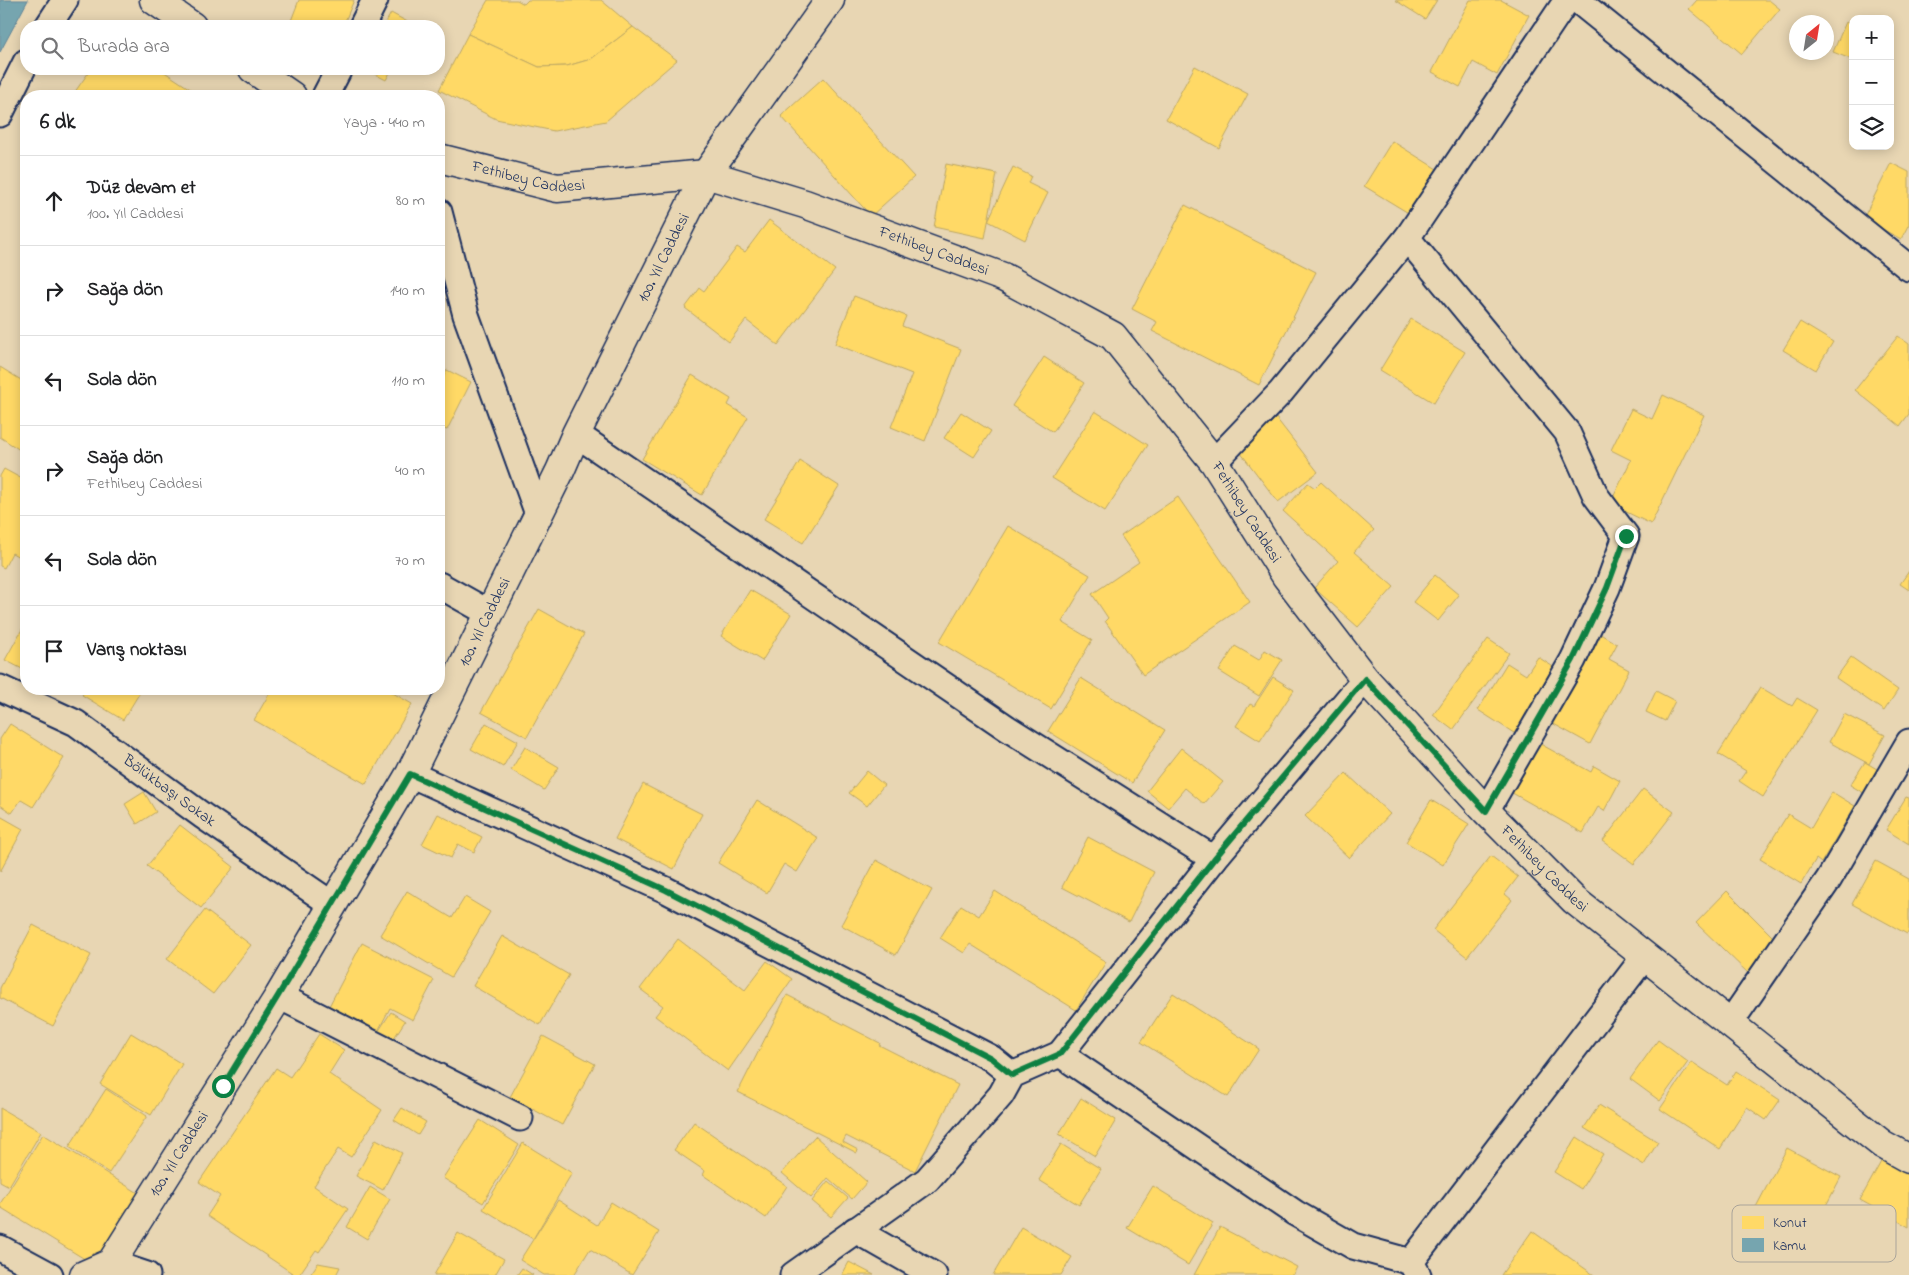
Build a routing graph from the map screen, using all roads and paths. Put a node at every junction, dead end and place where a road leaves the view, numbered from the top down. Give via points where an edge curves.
1 (65, 0) edge
2 (154, 0) edge
3 (375, 0) edge
4 (830, 0) edge
5 (1567, 0) edge
6 (1577, 0) edge
7 (52, 20) edge
8 (183, 20) edge
9 (365, 20) edge
10 (20, 74) edge
11 (262, 75) edge
12 (336, 75) edge
13 (283, 90) edge
14 (328, 90) edge
15 (0, 114) edge
16 (445, 160) edge
17 (706, 174) junction
18 (445, 235) edge
19 (1407, 238) junction
20 (1909, 268) edge
21 (576, 434) junction
22 (1214, 462) junction
23 (538, 514) junction
24 (445, 588) edge
25 (489, 613) junction
26 (1365, 679) junction
27 (0, 688) edge
28 (1909, 742) edge
29 (410, 774) junction
30 (1486, 811) junction
31 (1214, 859) junction
32 (333, 905) junction
33 (1645, 956) junction
34 (278, 996) junction
35 (1730, 1023) junction
36 (1060, 1054) junction
37 (1012, 1075) junction
38 (520, 1118) dead end
39 (1909, 1159) edge
40 (855, 1230) junction
41 (0, 1248) edge
42 (112, 1263) junction
43 (1415, 1268) edge
44 (50, 1275) edge
45 (84, 1275) edge
46 (147, 1275) edge
47 (793, 1275) edge
48 (934, 1275) edge

1 - 7 street
2 - 8 street
3 - 9 street
4 - 17 street, 100. Yıl Caddesi
5 - 19 street
6 - 20 street
10 - 15 street
11 - 13 street
12 - 14 street
16 - 17 street, Fethibey Caddesi via 557,188
17 - 21 street, 100. Yıl Caddesi
17 - 22 street, Fethibey Caddesi via 805,204 1003,277 1112,336
18 - 23 street via 466,315
19 - 22 street via 1281,392
19 - 30 street via 1567,432 1596,496 1626,536 1607,588 1573,660
21 - 23 street, 100. Yıl Caddesi
21 - 31 street via 1007,728
22 - 26 street, Fethibey Caddesi via 1286,576
23 - 25 street, 100. Yıl Caddesi
24 - 25 street
25 - 29 street, 100. Yıl Caddesi
26 - 30 street, Fethibey Caddesi
26 - 31 street
27 - 32 street, Bölükbaşı Sokak via 76,723 202,816
28 - 35 street via 1829,879
29 - 32 street, 100. Yıl Caddesi
29 - 37 street via 666,890 991,1058
30 - 33 street, Fethibey Caddesi via 1574,900
31 - 36 street
32 - 34 street, 100. Yıl Caddesi
33 - 35 street, Fethibey Caddesi
33 - 43 street
34 - 38 street
34 - 42 street, 100. Yıl Caddesi
35 - 39 street, Fethibey Caddesi via 1882,1144
36 - 37 street
36 - 43 street via 1294,1213 1353,1246
37 - 40 street via 1001,1095 927,1180
40 - 47 street
40 - 48 street
41 - 44 street
42 - 45 street
42 - 46 street

